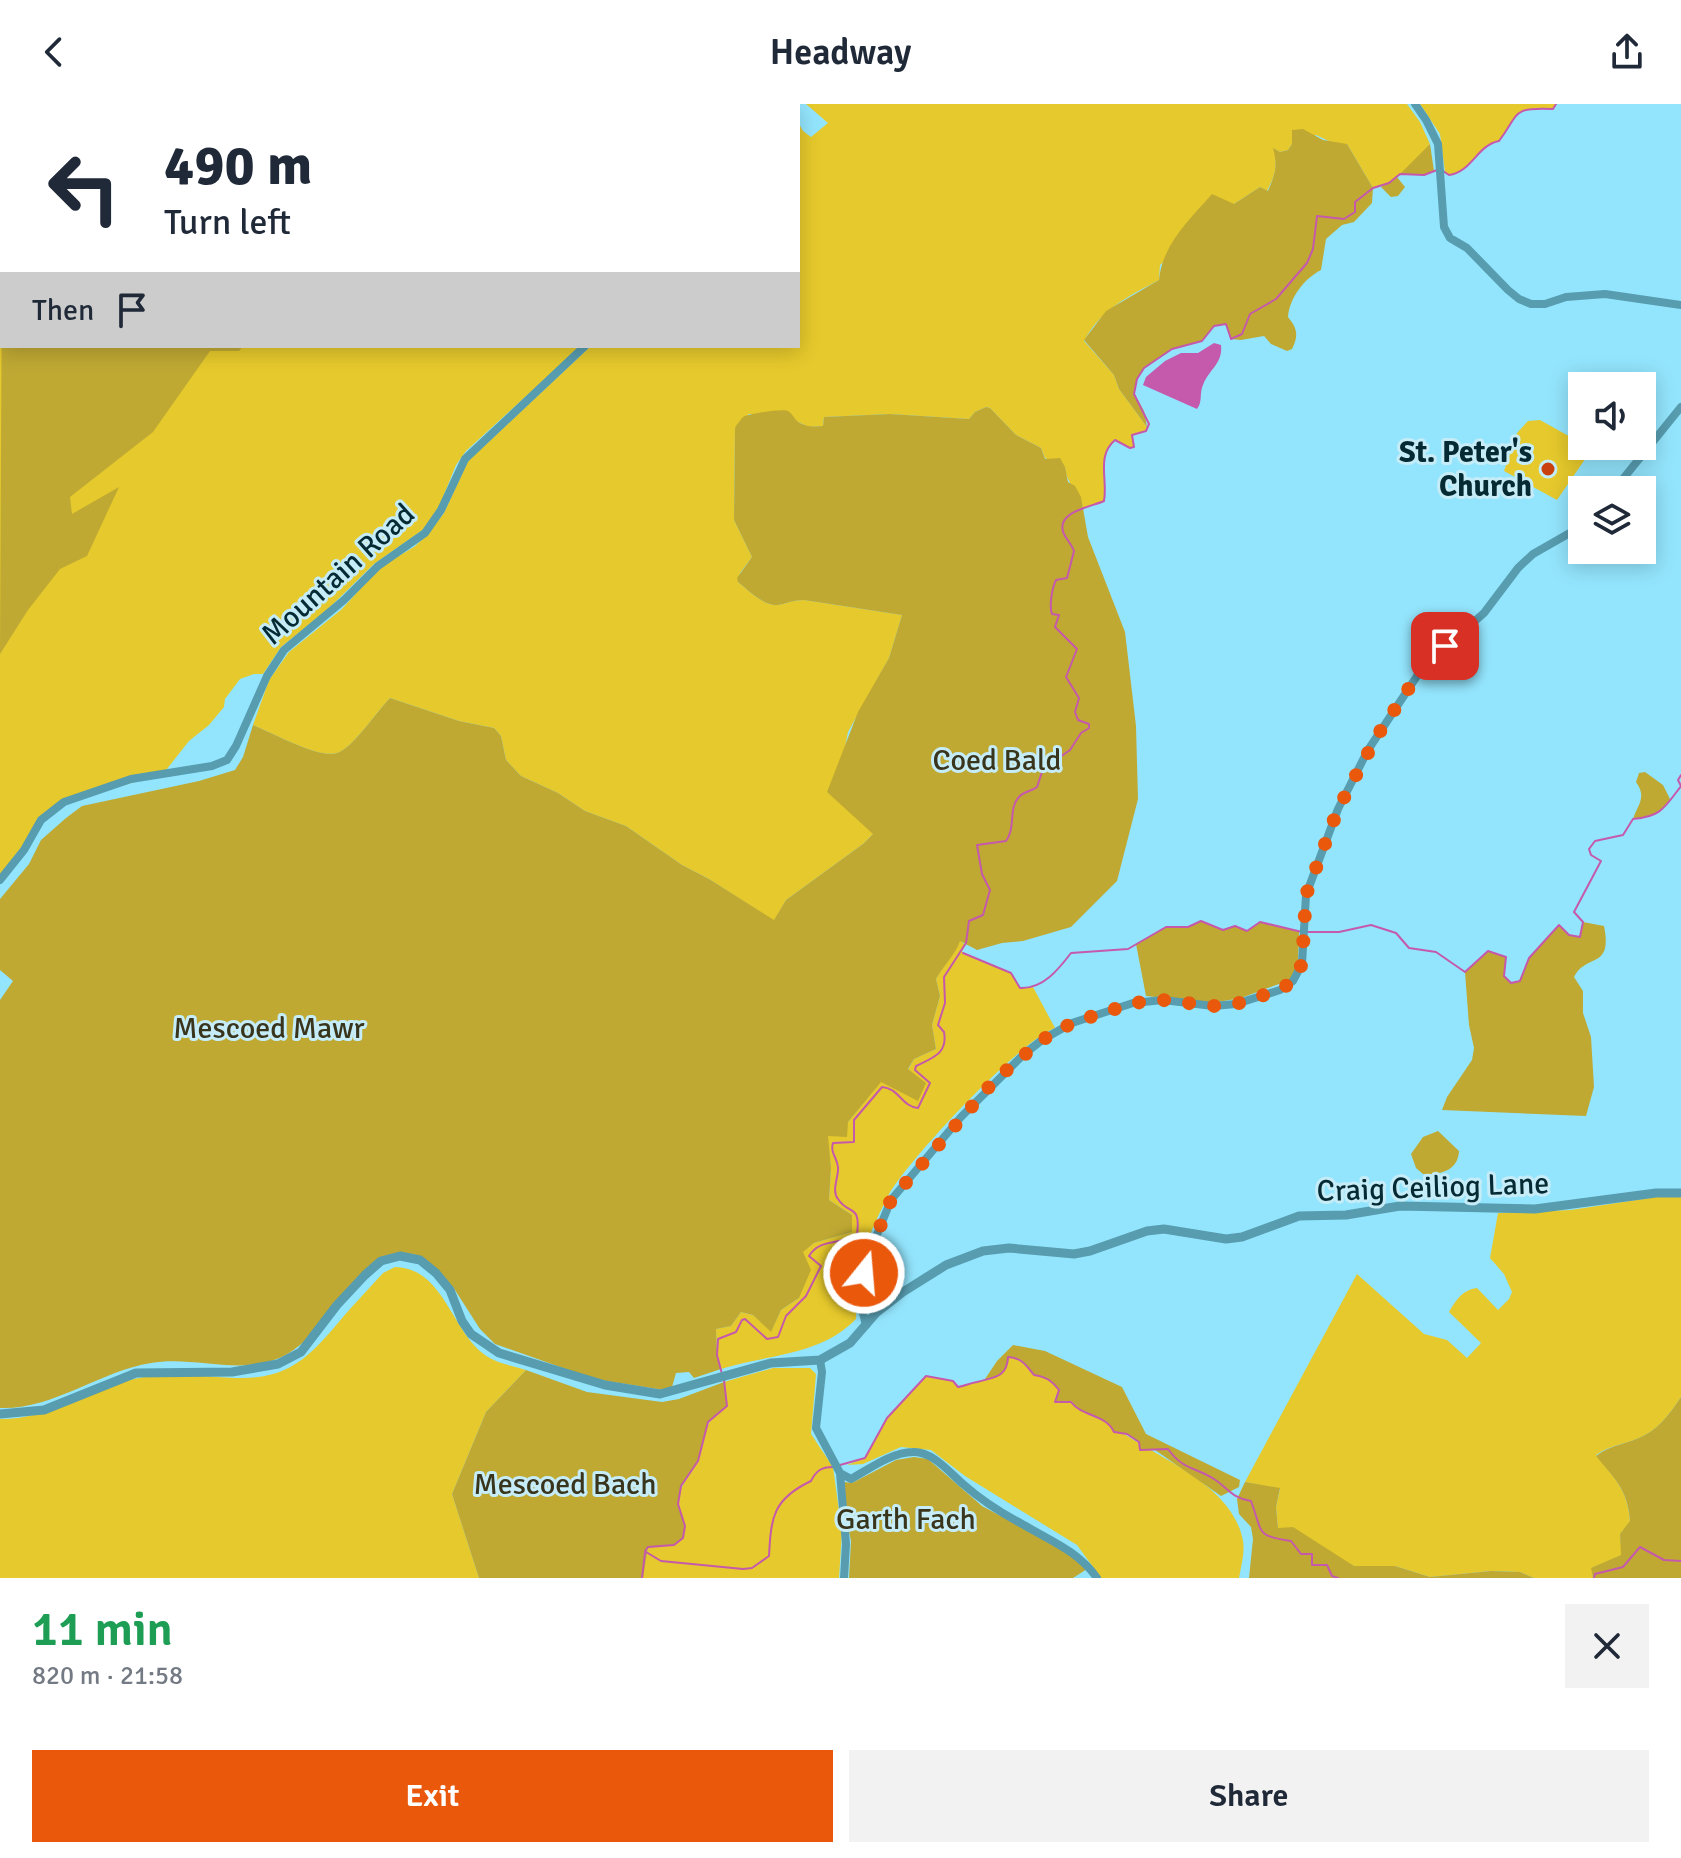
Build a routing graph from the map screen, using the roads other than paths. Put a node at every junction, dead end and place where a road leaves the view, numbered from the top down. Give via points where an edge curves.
1 (1415, 104) edge
2 (1681, 305) edge
3 (583, 348) edge
4 (1681, 407) edge
5 (1625, 476) edge
6 (1568, 534) edge
7 (0, 880) edge
8 (1681, 1193) edge
9 (866, 1325) junction
10 (820, 1360) junction
11 (0, 1414) edge
12 (840, 1473) junction
13 (844, 1578) edge
14 (1097, 1578) edge

1 - 2 street via 1438,144 1444,227 1519,299 1545,304 1566,297 1616,294
3 - 7 street, Mountain Road via 475,446 425,533 378,566 284,650 227,760 131,779 64,802 41,820
4 - 5 street
6 - 9 street via 1533,554 1484,613 1423,667 1353,776 1306,895 1299,973 1280,990 1225,1005 1133,1003 1072,1023 1023,1055 961,1117 891,1200 864,1273
8 - 9 street, Craig Ceiliog Lane via 1555,1208 1400,1206 1299,1216 1226,1239 1164,1229 1074,1254 999,1248 946,1265 903,1292
9 - 10 street, Craig Ceiliog Lane via 850,1343
10 - 11 street via 771,1363 660,1394 605,1385 499,1353 471,1334 436,1273 420,1260 400,1256 381,1261 365,1275 301,1352 278,1364 232,1372 136,1373 44,1410
10 - 12 street via 816,1428
12 - 13 street
12 - 14 street via 851,1479 896,1456 928,1455 990,1504 1068,1549

